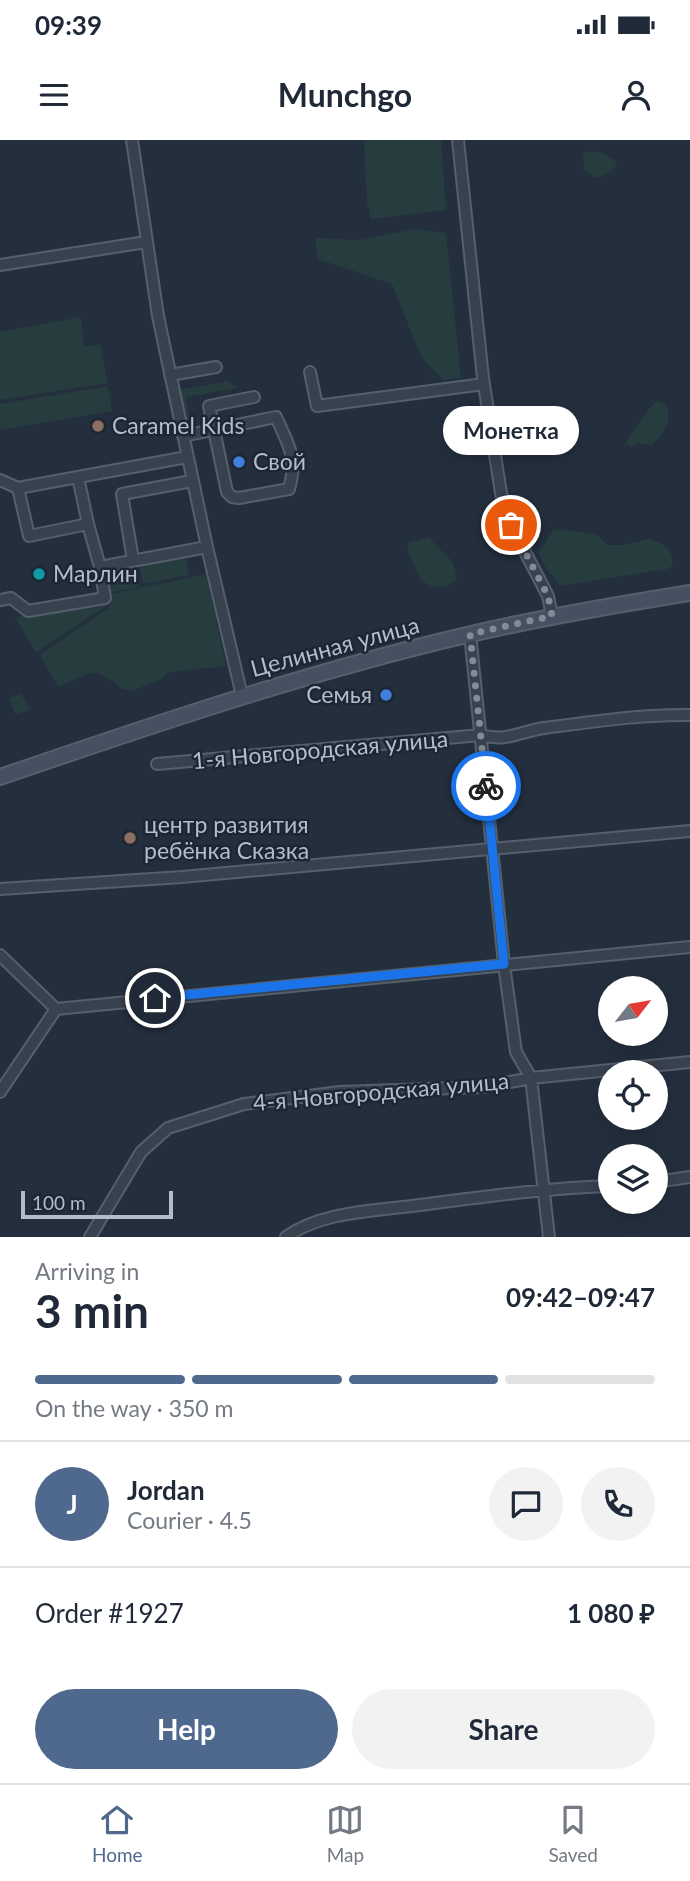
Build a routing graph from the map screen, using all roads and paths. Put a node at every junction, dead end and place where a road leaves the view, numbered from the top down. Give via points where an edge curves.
1 (132, 140) edge
2 (457, 140) edge
3 (146, 242) junction
4 (0, 265) edge
5 (216, 367) dead end
6 (310, 372) dead end
7 (170, 375) junction
8 (484, 384) junction
9 (254, 397) dead end
10 (213, 430) junction
11 (183, 436) junction
12 (187, 457) junction
13 (78, 477) junction
14 (0, 480) edge
15 (192, 481) junction
16 (18, 488) junction
17 (88, 524) junction
18 (207, 547) junction
19 (133, 560) junction
20 (100, 567) junction
21 (690, 593) edge
22 (0, 600) edge
23 (552, 616) junction
24 (470, 634) junction
25 (242, 696) junction
26 (690, 715) edge
27 (481, 735) junction
28 (156, 764) dead end
29 (0, 777) edge
30 (690, 831) edge
31 (491, 850) junction
32 (0, 889) edge
33 (690, 947) edge
34 (0, 955) edge
35 (504, 964) junction
36 (56, 1009) junction
37 (690, 1062) edge
38 (531, 1078) junction
39 (0, 1092) edge
40 (690, 1177) edge
41 (668, 1180) edge
42 (598, 1187) edge
43 (544, 1189) junction
44 (90, 1237) edge
45 (286, 1237) edge
46 (549, 1237) edge

1 - 3 street
2 - 8 street
3 - 4 street
3 - 7 street
5 - 7 street
6 - 8 street via 317,406
7 - 11 street
8 - 23 street via 501,493 511,525 548,596
9 - 10 street via 209,406
10 - 10 street via 276,417 295,470 289,489 232,497
10 - 11 street
11 - 12 street
12 - 13 street
12 - 15 street
13 - 16 street
13 - 17 street
14 - 16 street
15 - 18 street
15 - 19 street via 122,494
16 - 17 street via 29,536
17 - 20 street
18 - 19 street
18 - 25 street
19 - 20 street
20 - 22 street via 105,598 28,611 11,598
21 - 23 main road, Целинная улица
23 - 24 main road, Целинная улица
24 - 25 main road, Целинная улица
24 - 27 street
25 - 29 main road, Целинная улица
26 - 27 street, 1-я Новгородская улица via 541,729 499,740
27 - 28 street, 1-я Новгородская улица
27 - 31 street
30 - 31 street
31 - 32 street
31 - 35 street
33 - 35 street
34 - 36 street
35 - 36 street
35 - 38 street via 516,1052
36 - 39 street
37 - 38 street, 4-я Новгородская улица
38 - 43 street
38 - 44 street, 4-я Новгородская улица via 483,1087 340,1092 244,1104 168,1128 141,1152
40 - 41 street
42 - 43 street
43 - 45 street via 345,1215 300,1227
43 - 46 street

